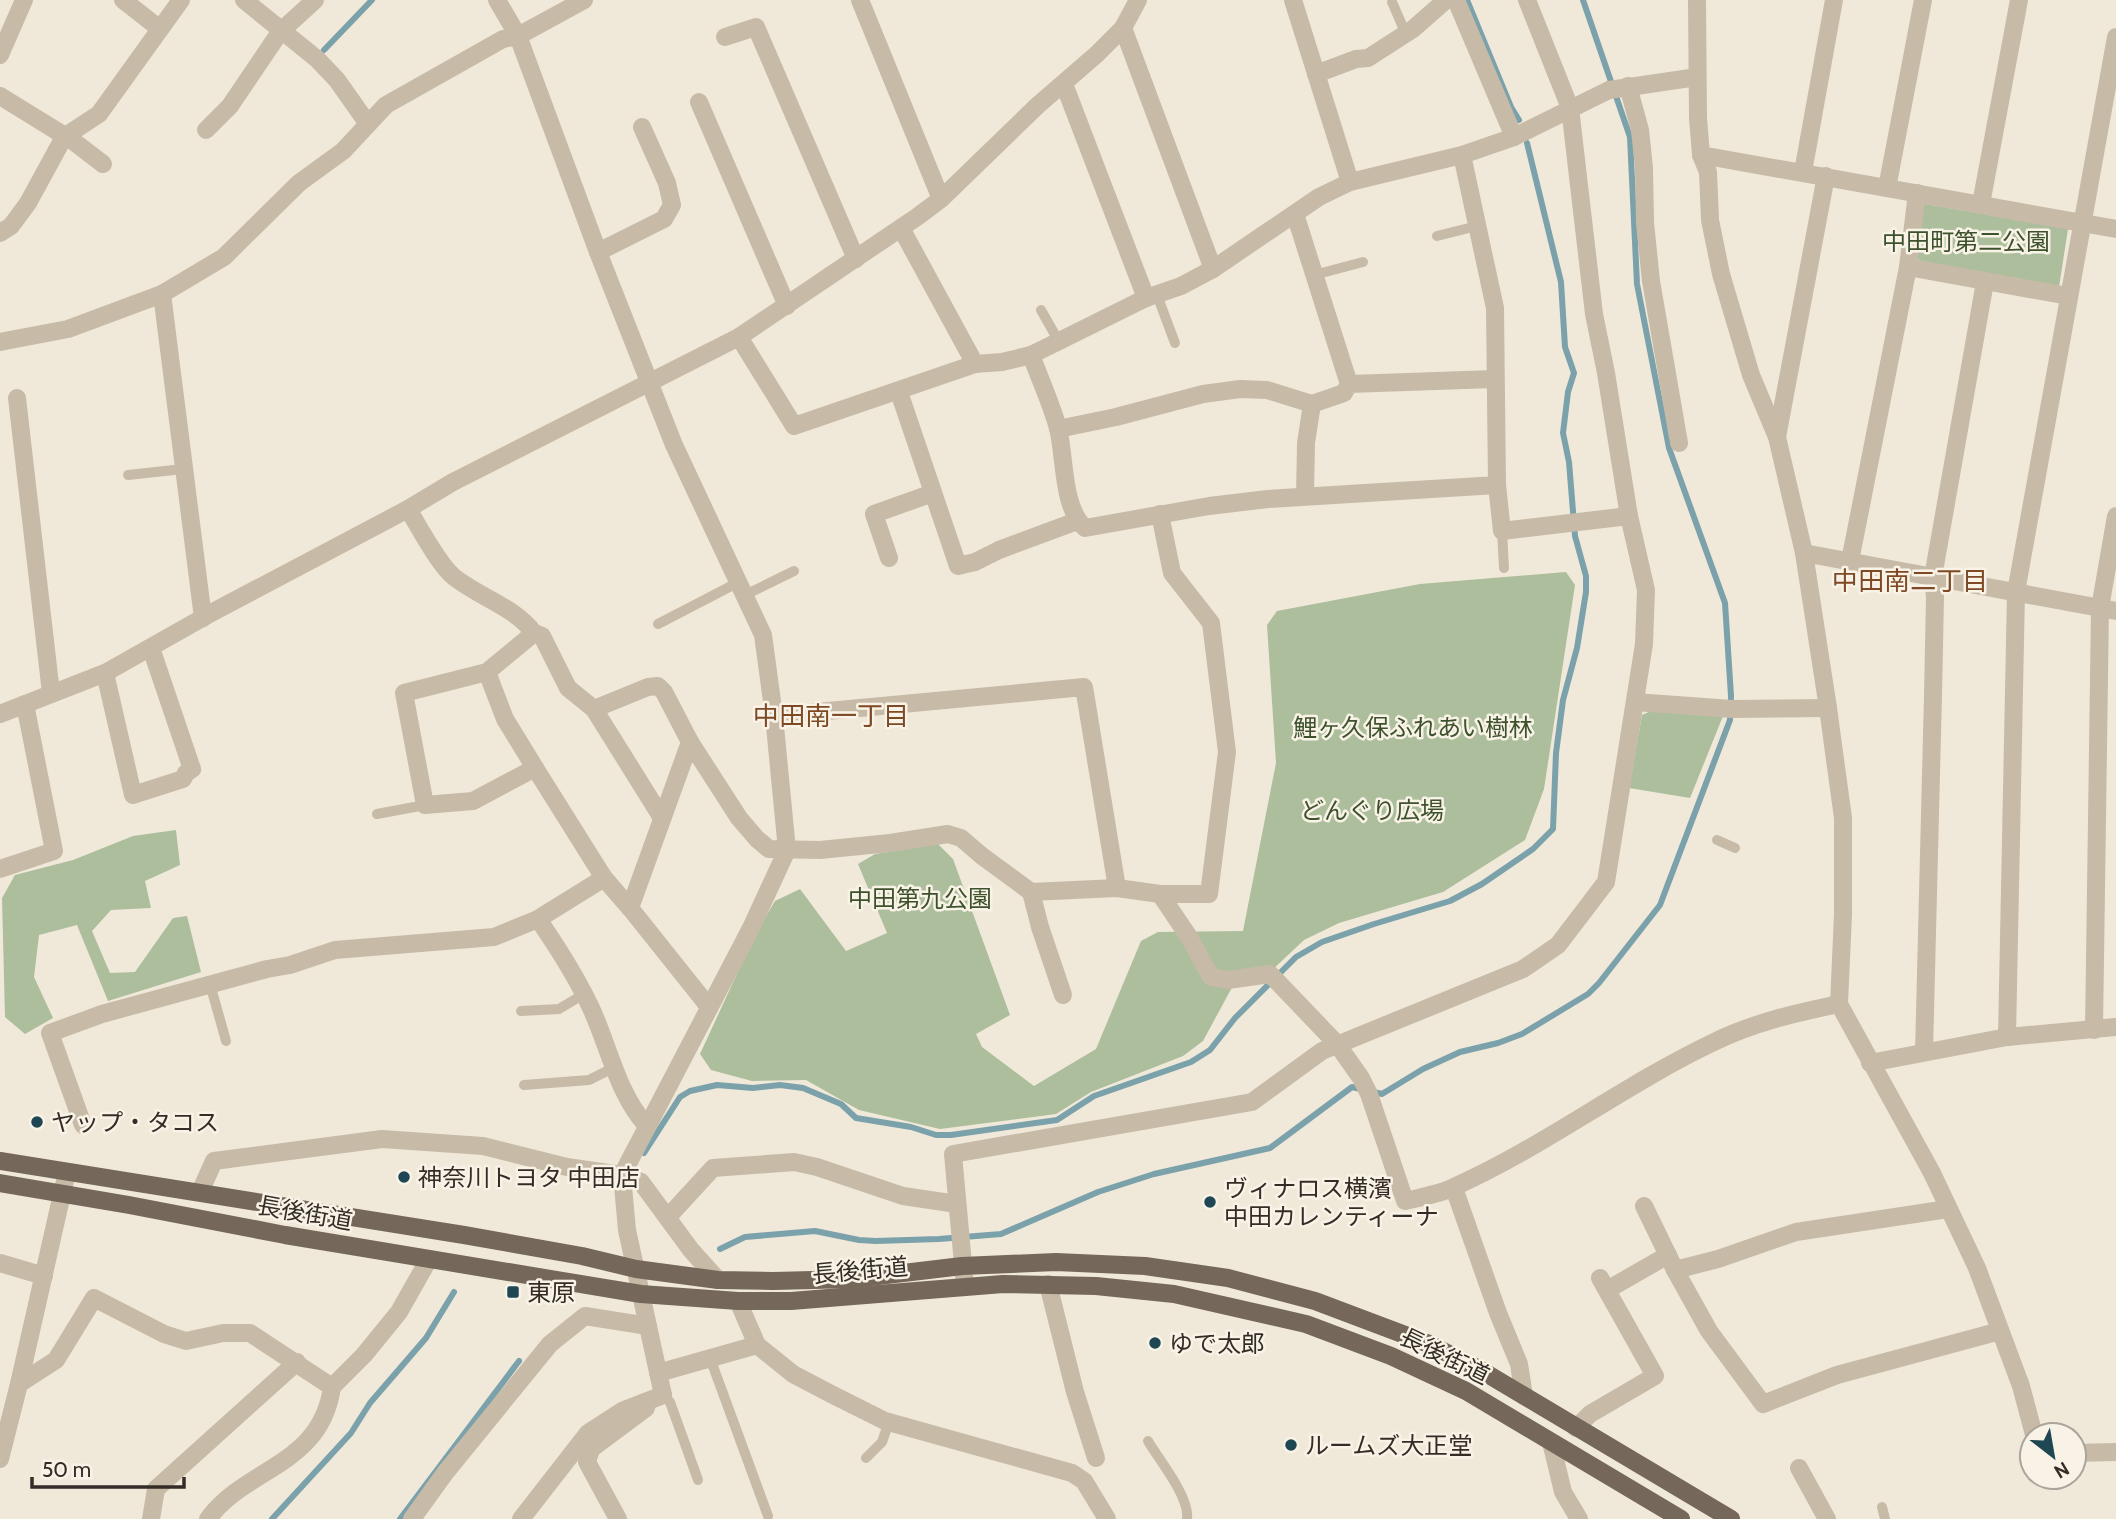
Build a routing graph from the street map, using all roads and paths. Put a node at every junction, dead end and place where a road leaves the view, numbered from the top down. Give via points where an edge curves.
1 (23, 0) edge
2 (123, 0) edge
3 (181, 0) edge
4 (244, 0) edge
5 (315, 0) edge
6 (497, 0) edge
7 (584, 0) edge
8 (860, 0) edge
9 (1119, 0) edge
10 (1138, 0) edge
11 (1293, 0) edge
12 (1446, 0) edge
13 (1456, 0) edge
14 (1527, 0) edge
15 (1697, 0) edge
16 (1834, 0) edge
17 (1923, 0) edge
18 (2018, 0) edge
19 (1392, 2) dead end
20 (1125, 22) junction
21 (160, 29) junction
22 (280, 32) junction
23 (1406, 34) junction
24 (517, 36) junction
25 (725, 37) dead end
26 (2116, 37) edge
27 (0, 55) edge
28 (1316, 74) junction
29 (1697, 77) junction
30 (1064, 84) junction
31 (1619, 88) junction
32 (0, 96) edge
33 (699, 102) dead end
34 (1570, 107) junction
35 (368, 124) junction
36 (642, 127) dead end
37 (206, 130) dead end
38 (64, 137) junction
39 (1514, 137) junction
40 (1462, 155) junction
41 (1701, 155) junction
42 (103, 164) dead end
43 (1803, 172) junction
44 (1826, 176) junction
45 (1350, 182) junction
46 (1887, 188) junction
47 (1917, 193) junction
48 (941, 199) junction
49 (1981, 205) junction
50 (1295, 214) junction
51 (2081, 222) junction
52 (1477, 226) junction
53 (4, 228) edge
54 (901, 228) junction
55 (2116, 229) edge
56 (1437, 236) dead end
57 (598, 252) junction
58 (856, 259) junction
59 (1363, 262) dead end
60 (1908, 267) junction
61 (1213, 270) junction
62 (1314, 275) junction
63 (1985, 282) junction
64 (162, 294) junction
65 (1151, 296) junction
66 (2068, 296) junction
67 (787, 306) junction
68 (1041, 310) dead end
69 (739, 337) junction
70 (1058, 340) junction
71 (0, 342) edge
72 (1175, 343) dead end
73 (1031, 355) junction
74 (975, 365) junction
75 (1494, 379) junction
76 (649, 382) junction
77 (1349, 384) junction
78 (899, 392) junction
79 (17, 398) dead end
80 (1312, 404) junction
81 (1058, 429) junction
82 (1777, 437) junction
83 (1679, 443) dead end
84 (183, 469) junction
85 (128, 475) dead end
86 (1497, 485) junction
87 (933, 493) junction
88 (1305, 496) junction
89 (408, 509) junction
90 (1160, 514) junction
91 (1629, 516) junction
92 (2116, 516) edge
93 (1077, 521) junction
94 (1502, 531) junction
95 (1804, 553) junction
96 (890, 558) dead end
97 (1850, 561) junction
98 (1504, 568) dead end
99 (794, 571) dead end
100 (1933, 577) junction
101 (742, 589) junction
102 (2016, 592) junction
103 (2108, 609) edge
104 (203, 618) junction
105 (658, 624) dead end
106 (534, 633) junction
107 (151, 648) junction
108 (487, 672) junction
109 (105, 673) junction
110 (51, 693) junction
111 (1635, 702) junction
112 (25, 704) junction
113 (1828, 708) junction
114 (594, 709) junction
115 (0, 714) edge
116 (774, 716) junction
117 (690, 742) junction
118 (535, 768) junction
119 (425, 805) junction
120 (377, 814) dead end
121 (662, 818) junction
122 (1717, 840) dead end
123 (1735, 848) dead end
124 (787, 850) junction
125 (0, 869) edge
126 (604, 878) junction
127 (1117, 888) junction
128 (1031, 892) junction
129 (1160, 894) junction
130 (630, 908) junction
131 (538, 919) junction
132 (210, 984) junction
133 (584, 994) junction
134 (1063, 995) dead end
135 (1839, 1004) junction
136 (709, 1007) junction
137 (521, 1011) dead end
138 (2116, 1027) edge
139 (2094, 1030) junction
140 (2007, 1037) junction
141 (226, 1041) dead end
142 (1337, 1044) junction
143 (1924, 1052) junction
144 (1870, 1063) junction
145 (615, 1067) junction
146 (524, 1085) dead end
147 (83, 1125) dead end
148 (647, 1126) junction
149 (0, 1161) edge
150 (67, 1172) junction
151 (622, 1175) junction
152 (0, 1183) edge
153 (1454, 1188) junction
154 (200, 1192) junction
155 (62, 1195) junction
156 (957, 1205) junction
157 (1644, 1206) dead end
158 (1948, 1209) junction
159 (668, 1217) junction
160 (429, 1259) junction
161 (961, 1259) junction
162 (0, 1263) edge
163 (1672, 1263) junction
164 (636, 1269) junction
165 (44, 1276) junction
166 (718, 1280) junction
167 (1048, 1284) junction
168 (965, 1286) junction
169 (641, 1294) junction
170 (738, 1301) junction
171 (648, 1326) junction
172 (2000, 1331) junction
173 (757, 1345) junction
174 (710, 1358) junction
175 (297, 1362) junction
176 (658, 1373) junction
177 (19, 1384) junction
178 (332, 1387) junction
179 (663, 1395) junction
180 (1524, 1396) junction
181 (2030, 1421) edge
182 (889, 1422) junction
183 (1576, 1428) junction
184 (1147, 1441) dead end
185 (1551, 1442) junction
186 (2116, 1452) edge
187 (2088, 1453) edge
188 (866, 1458) dead end
189 (1096, 1458) dead end
190 (0, 1459) edge
191 (1799, 1468) dead end
192 (698, 1480) dead end
193 (1882, 1507) dead end
194 (768, 1516) dead end
195 (151, 1519) edge
196 (208, 1519) edge
197 (412, 1519) edge
198 (521, 1519) edge
199 (618, 1519) edge
200 (1107, 1519) edge
201 (1187, 1519) edge
202 (1579, 1519) edge
203 (1681, 1519) edge
204 (1731, 1519) edge
205 (1827, 1519) edge
206 (1885, 1519) edge

1 - 27 street
2 - 21 street
3 - 21 street
4 - 22 street
5 - 22 street
6 - 24 street
7 - 24 street
8 - 48 street
9 - 20 street
10 - 20 street
11 - 28 street
12 - 23 street
13 - 39 street
14 - 34 street
15 - 29 street
16 - 43 street
17 - 46 street
18 - 49 street
19 - 23 lane
20 - 30 street
20 - 61 street
21 - 38 street via 99,114
22 - 35 street via 317,59
22 - 37 street via 230,106
23 - 28 street via 1368,58
24 - 35 street via 503,38 386,105
24 - 57 street
25 - 58 street via 756,27
26 - 51 street
28 - 45 street
29 - 31 street
29 - 41 street
30 - 48 street
30 - 65 street
31 - 34 street
31 - 83 street via 1640,130 1651,281
32 - 38 street
33 - 67 street
34 - 39 street
34 - 91 street via 1594,314
35 - 64 street via 224,257
36 - 57 street via 672,205 664,219
38 - 42 street
38 - 53 street via 27,203
39 - 40 street
40 - 45 street
40 - 52 street
41 - 43 street
41 - 82 street via 1708,172 1710,220 1721,274 1751,375
43 - 44 street
44 - 46 street
44 - 82 street
45 - 50 street
46 - 47 street
47 - 49 street
47 - 60 street
48 - 54 street
49 - 51 street
50 - 61 street
50 - 62 street
51 - 55 street
51 - 66 street
52 - 56 lane
52 - 75 street via 1495,308
54 - 58 street
54 - 74 street
57 - 76 street
58 - 67 street
59 - 62 lane
60 - 63 street
60 - 97 street
61 - 65 street
62 - 77 street
63 - 66 street
63 - 100 street
64 - 71 street via 68,329
64 - 84 street
65 - 70 street
65 - 72 lane
66 - 102 street
67 - 69 street
68 - 70 lane
69 - 76 street
69 - 78 street via 794,426
70 - 73 street
73 - 74 street
73 - 81 street
74 - 78 street
75 - 77 street
75 - 86 street
76 - 89 street
76 - 101 street
77 - 80 street via 1345,393
78 - 87 street
79 - 110 street
80 - 81 street via 1267,390 1240,389
80 - 88 street
81 - 93 street
82 - 95 street
84 - 85 lane
84 - 104 street
86 - 88 street
86 - 94 street
87 - 93 street via 958,566
87 - 96 street via 874,514
88 - 90 street
89 - 104 street
89 - 106 street via 451,574
90 - 93 street via 1085,528
90 - 129 street via 1172,573 1211,623 1227,752 1209,894
91 - 94 street
91 - 111 street via 1646,590
92 - 103 street
94 - 98 lane
95 - 97 street
95 - 113 street
97 - 100 street
99 - 101 lane
100 - 102 street
100 - 143 street
101 - 105 lane
101 - 116 street via 763,635
102 - 103 street
102 - 140 street
103 - 139 street
104 - 107 street
106 - 108 street
106 - 114 street via 542,636 568,688
107 - 109 street
107 - 109 street via 192,769 183,779 133,795
108 - 118 street via 505,719
108 - 119 street via 404,693
109 - 110 street
110 - 112 street
111 - 113 street via 1732,709
111 - 142 street via 1606,882 1558,945 1497,981
112 - 115 street
112 - 125 street via 54,851
113 - 135 street via 1843,818
114 - 117 street via 658,686
114 - 121 street
116 - 124 street
116 - 127 street via 1084,687
117 - 121 street
117 - 124 street via 757,839 769,849
118 - 119 street via 473,801
118 - 126 street
119 - 120 lane
121 - 130 street
122 - 123 lane
124 - 128 street via 948,834 961,838
124 - 136 street
126 - 130 street
126 - 131 street
127 - 128 street
127 - 129 street
128 - 134 street
129 - 142 street via 1211,977 1228,981 1275,977
130 - 136 street
131 - 132 street via 494,937 335,950
131 - 133 street
132 - 141 lane
132 - 147 street via 50,1033
133 - 137 lane via 559,1009
133 - 145 street
135 - 144 street
135 - 153 street via 1779,1017 1714,1042
136 - 148 street
138 - 139 street
139 - 140 street
140 - 143 street
142 - 153 street via 1365,1086 1405,1201
142 - 156 street via 1252,1102 953,1154
143 - 144 street
144 - 158 street
145 - 146 lane via 589,1080
145 - 148 street via 634,1112
148 - 151 street
149 - 150 main road
150 - 154 main road, 長後街道
150 - 155 street
151 - 154 street via 483,1146 382,1139 215,1161
151 - 159 street via 641,1182
151 - 164 street
152 - 155 main road, 長後街道
153 - 180 street via 1519,1364
154 - 164 main road, 長後街道
155 - 160 main road, 長後街道
155 - 165 street
156 - 159 street via 903,1196 794,1162 713,1168
156 - 161 street
157 - 163 street
158 - 163 street via 1796,1232 1718,1259
158 - 172 street via 1977,1268
159 - 166 street
160 - 169 main road, 長後街道
160 - 178 street via 398,1312
161 - 166 main road, 長後街道 via 853,1279
161 - 168 street
161 - 180 main road, 長後街道 via 1144,1266 1228,1278 1315,1301 1402,1333
162 - 165 street
163 - 172 street via 1709,1331 1763,1404 1837,1376
163 - 183 street via 1603,1284 1655,1376 1590,1414
164 - 166 main road, 長後街道
164 - 169 street
165 - 177 street
167 - 168 main road, 長後街道
167 - 185 main road, 長後街道 via 1174,1294 1306,1324 1466,1391
167 - 189 street
168 - 170 main road, 長後街道
169 - 170 main road, 長後街道
169 - 171 street
170 - 173 street
171 - 176 street
171 - 197 street via 585,1316 550,1344 444,1472
172 - 181 street
173 - 174 street
173 - 182 street via 793,1374
174 - 176 street
174 - 194 lane
175 - 177 street via 250,1333 187,1341 94,1298 56,1360
175 - 178 street
175 - 195 street via 156,1489
176 - 179 street
177 - 190 street
178 - 196 street via 315,1433 288,1459 233,1494
179 - 192 lane via 670,1402
179 - 198 street via 622,1411 588,1433
179 - 199 street via 591,1450 587,1462
180 - 183 main road, 長後街道
182 - 188 lane via 882,1442
182 - 200 street via 1072,1473 1084,1480
183 - 204 main road, 長後街道
184 - 201 lane via 1181,1495
185 - 202 street via 1563,1492
185 - 203 main road, 長後街道
186 - 187 street
191 - 205 street
193 - 206 lane

